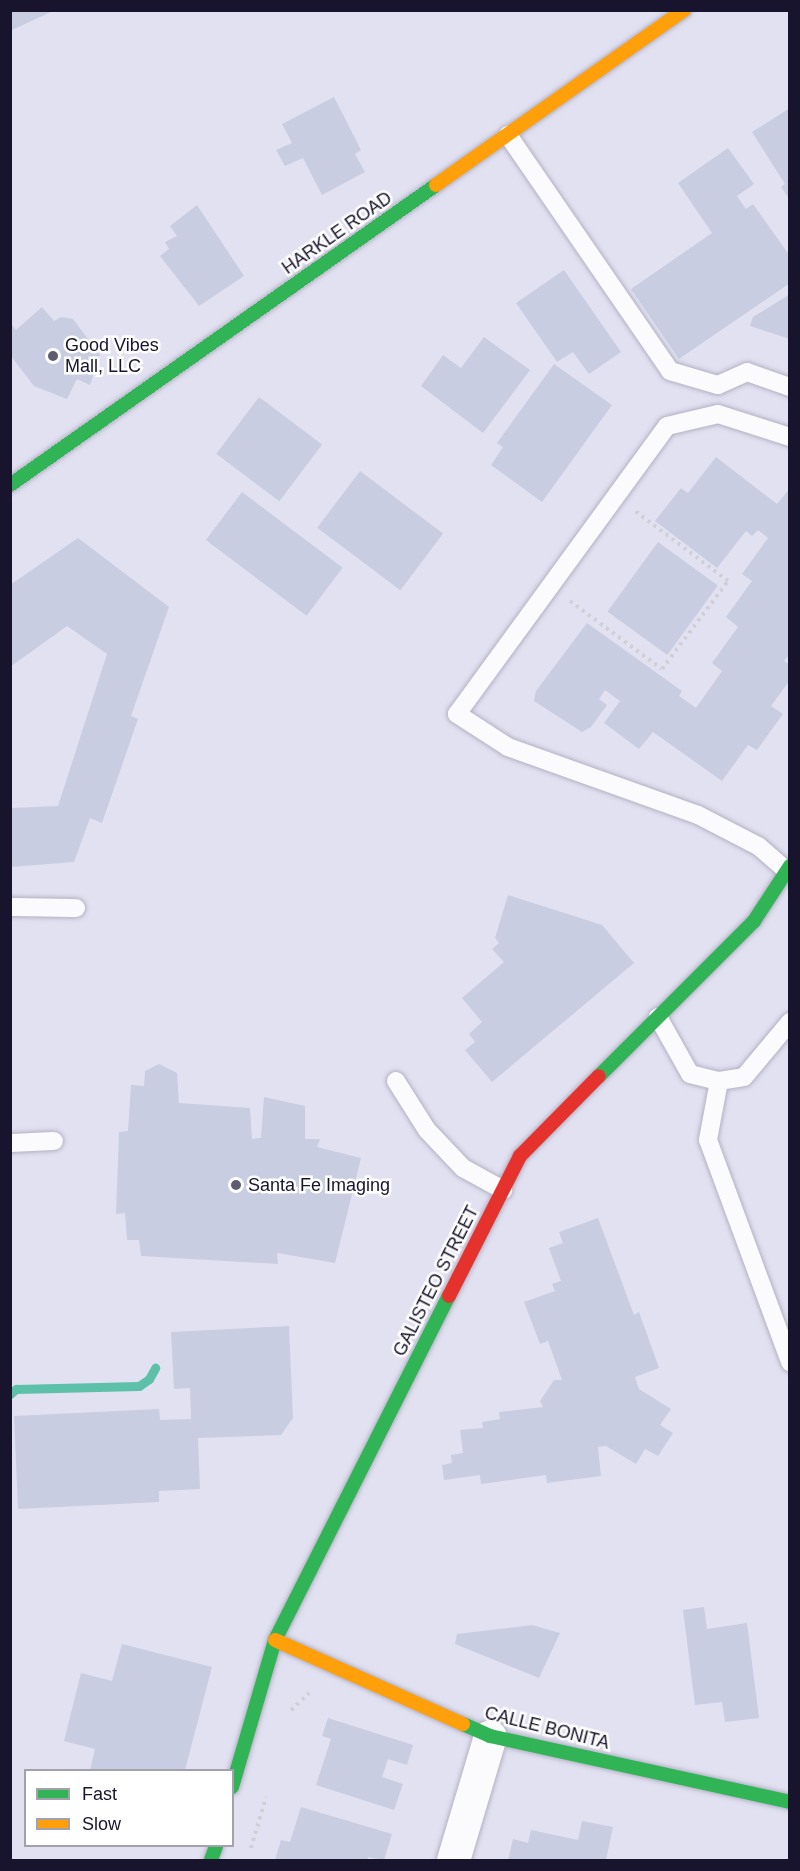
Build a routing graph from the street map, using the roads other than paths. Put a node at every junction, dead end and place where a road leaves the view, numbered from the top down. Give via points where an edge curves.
1 (684, 10) edge
2 (508, 135) junction
3 (789, 387) edge
4 (789, 437) edge
5 (10, 485) edge
6 (788, 869) edge
7 (10, 907) edge
8 (76, 908) dead end
9 (658, 1017) junction
10 (789, 1022) edge
11 (396, 1081) dead end
12 (718, 1082) junction
13 (54, 1141) dead end
14 (10, 1143) edge
15 (503, 1190) junction
16 (789, 1362) edge
17 (275, 1640) junction
18 (490, 1736) junction
19 (234, 1780) edge
20 (789, 1802) edge
21 (453, 1860) edge

1 - 2 street, HARKLE ROAD
2 - 3 lane via 670,371 718,385 747,372
2 - 5 street, HARKLE ROAD
4 - 6 lane via 718,414 668,426 457,714 508,747 698,815 758,846
6 - 9 street, GALISTEO STREET via 754,921
7 - 8 lane
9 - 12 lane via 690,1074
9 - 15 street, GALISTEO STREET via 520,1156
10 - 12 lane via 744,1077
11 - 15 lane via 428,1130 463,1168
12 - 16 lane via 708,1140
13 - 14 lane
15 - 17 street, GALISTEO STREET
17 - 18 street, CALLE BONITA
17 - 19 street, GALISTEO STREET
18 - 20 street, CALLE BONITA
18 - 21 street

